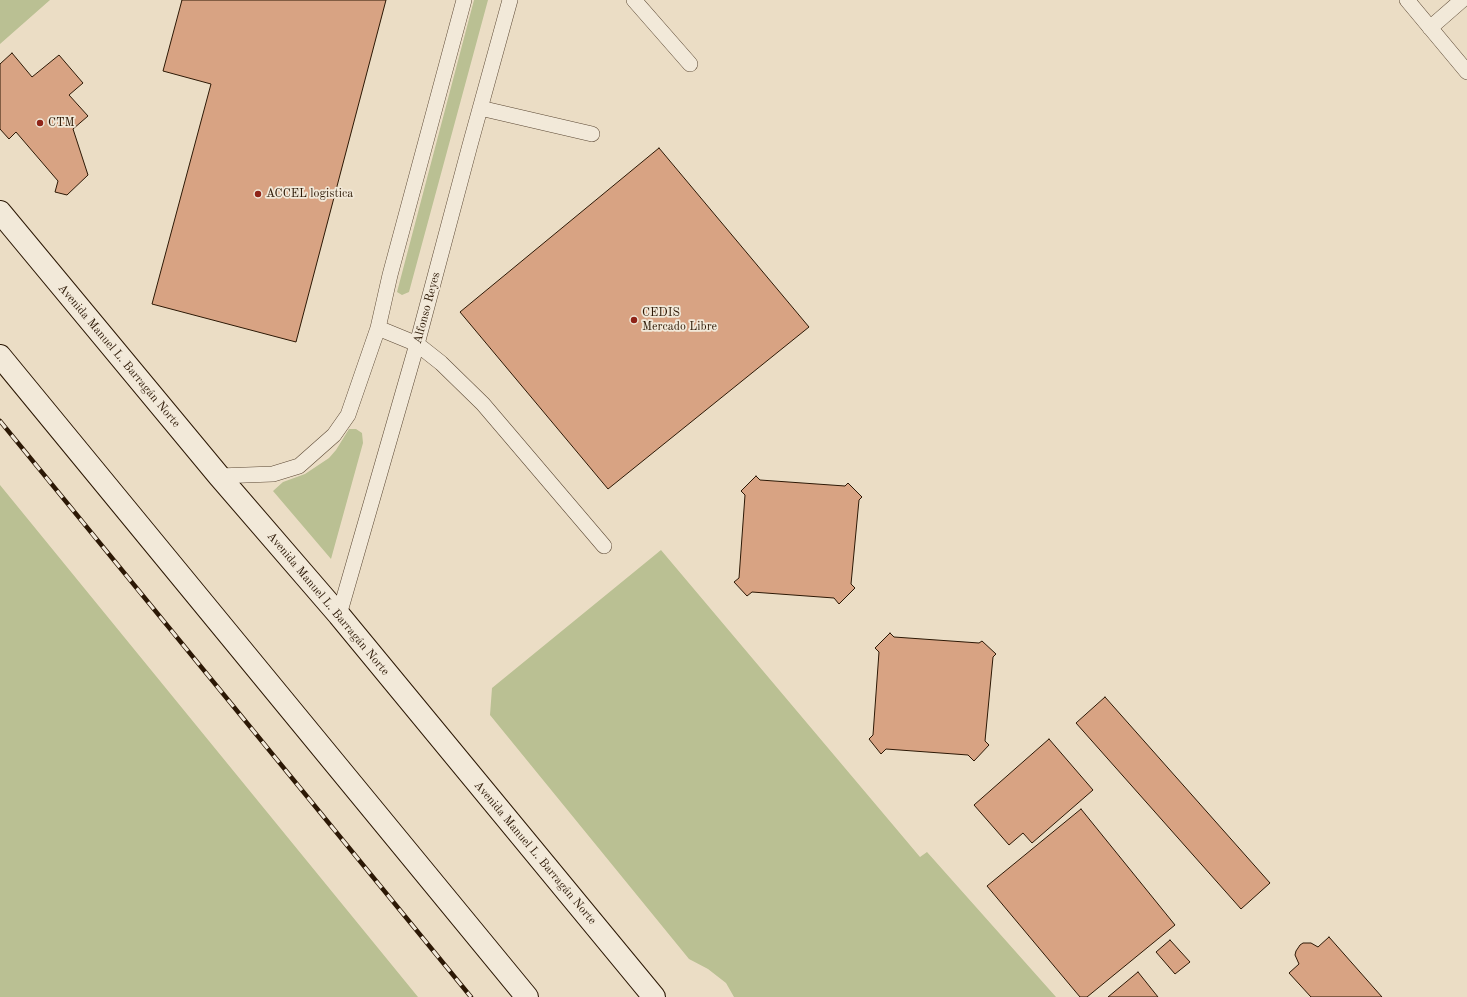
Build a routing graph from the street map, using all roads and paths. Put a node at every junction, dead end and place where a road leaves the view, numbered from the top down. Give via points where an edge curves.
1 (464, 0) edge
2 (510, 0) edge
3 (634, 0) edge
4 (1407, 0) edge
5 (1462, 0) edge
6 (1430, 28) junction
7 (690, 64) dead end
8 (1467, 72) edge
9 (480, 108) junction
10 (592, 134) dead end
11 (0, 212) edge
12 (378, 328) junction
13 (417, 344) junction
14 (0, 356) edge
15 (219, 476) junction
16 (604, 546) dead end
17 (339, 615) junction
18 (527, 997) edge
19 (654, 997) edge

1 - 12 lane
2 - 9 lane, Alfonso Reyes
3 - 7 lane
4 - 6 lane
5 - 6 lane
6 - 8 lane
9 - 10 lane
9 - 13 lane, Alfonso Reyes
11 - 15 main road, Avenida Manuel L. Barragán Norte
12 - 13 lane
12 - 15 lane via 348,415 334,435 299,466 272,474
13 - 16 lane via 441,363 483,404
13 - 17 lane, Alfonso Reyes
14 - 18 main road
15 - 17 main road, Avenida Manuel L. Barragán Norte
17 - 19 main road, Avenida Manuel L. Barragán Norte

